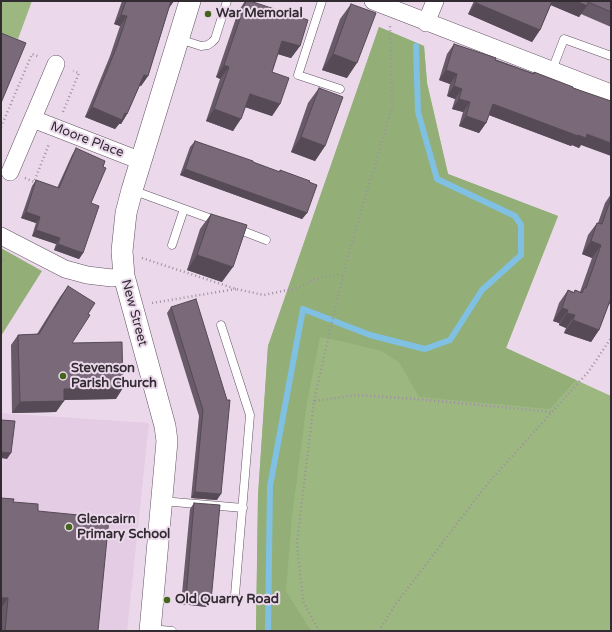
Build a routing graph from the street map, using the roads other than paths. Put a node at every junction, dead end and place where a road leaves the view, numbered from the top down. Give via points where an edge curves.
1 (190, 1) edge
2 (227, 1) edge
3 (322, 1) edge
4 (372, 1) edge
5 (435, 1) edge
6 (426, 23) junction
7 (179, 39) junction
8 (611, 56) edge
9 (56, 64) dead end
10 (552, 70) junction
11 (340, 89) dead end
12 (611, 93) edge
13 (33, 119) junction
14 (141, 161) junction
15 (10, 172) dead end
16 (132, 190) junction
17 (184, 209) junction
18 (1, 236) edge
19 (266, 240) dead end
20 (172, 244) dead end
21 (124, 276) junction
22 (221, 326) dead end
23 (162, 501) junction
24 (243, 508) junction
25 (235, 595) dead end
26 (151, 630) edge
27 (172, 631) edge

1 - 7 street, New Street
2 - 7 lane via 212,42 201,46
3 - 11 lane via 298,75
4 - 6 street
5 - 6 street
6 - 10 street
7 - 14 street, New Street
8 - 10 lane via 564,39
9 - 13 street, Moore Place
10 - 12 street
13 - 14 street, Moore Place
13 - 15 street, Moore Place
14 - 16 street, New Street
16 - 17 lane
16 - 21 street, New Street via 126,213 122,251
17 - 19 lane
17 - 20 lane
18 - 21 street via 65,269 112,278
21 - 23 street, New Street via 165,426 167,453
22 - 24 lane via 250,415
23 - 24 lane
23 - 26 street, New Street
24 - 25 lane
26 - 27 lane

